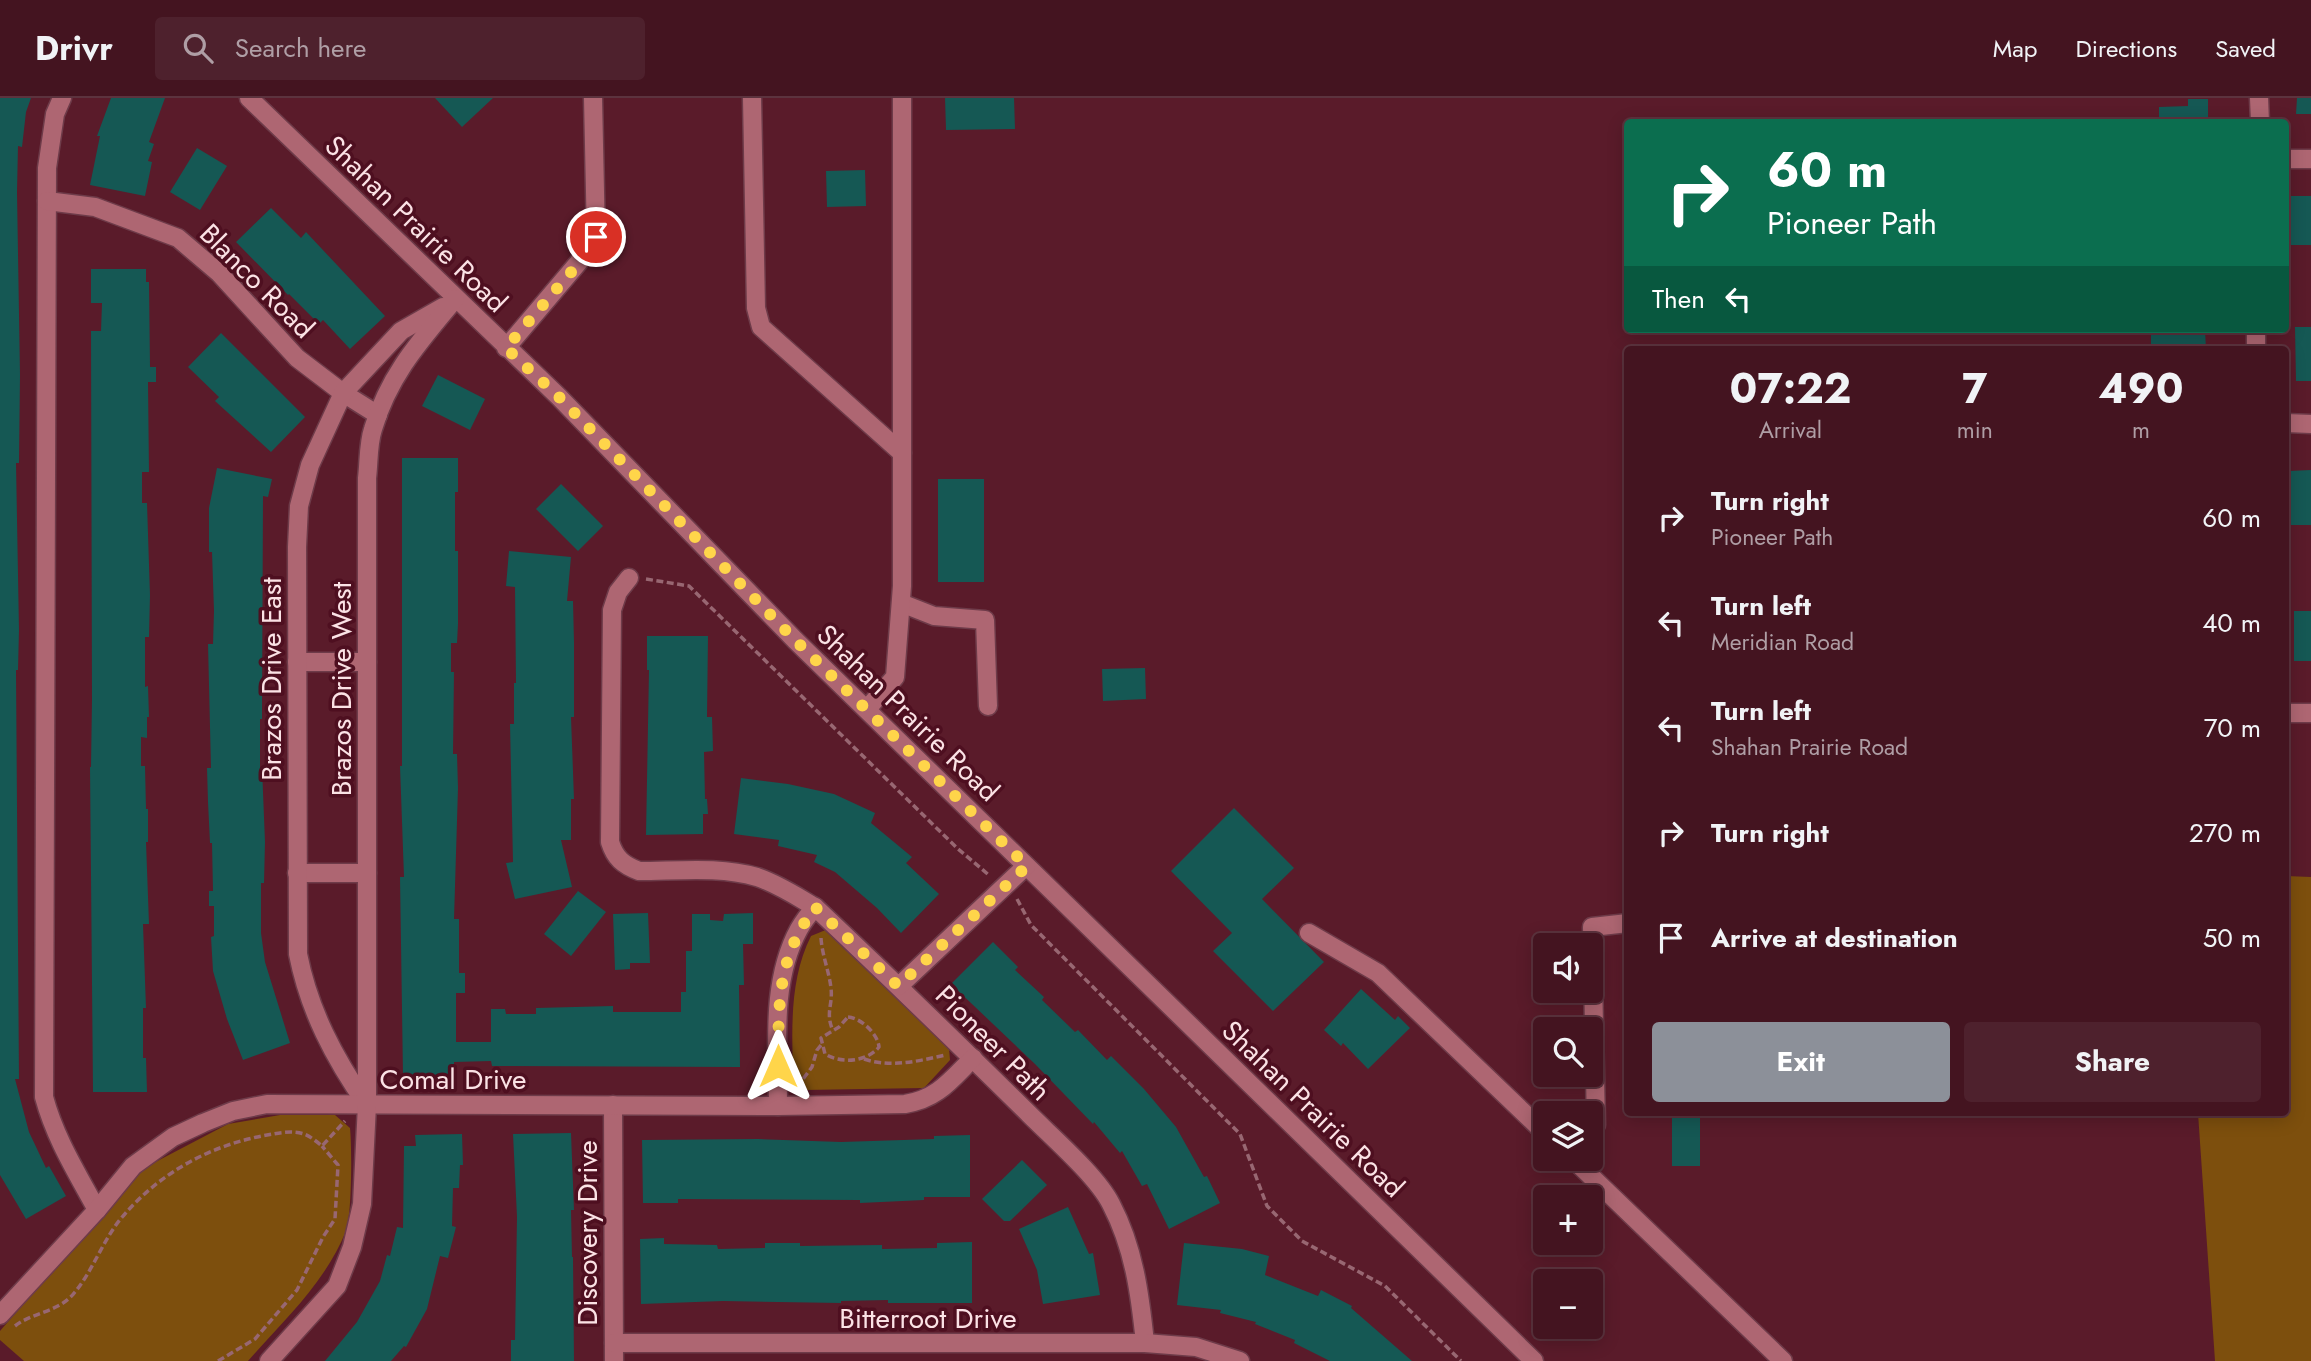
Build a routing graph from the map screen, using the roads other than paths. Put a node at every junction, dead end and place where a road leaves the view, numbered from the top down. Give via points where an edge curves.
1 (62, 98) edge
2 (249, 98) edge
3 (593, 98) edge
4 (752, 98) edge
5 (902, 98) edge
6 (2259, 98) edge
7 (2260, 119) edge
8 (2289, 159) edge
9 (2311, 159) edge
10 (47, 201) junction
11 (455, 299) junction
12 (506, 348) junction
13 (343, 393) junction
14 (378, 415) junction
15 (2289, 423) edge
16 (2311, 424) edge
17 (902, 453) junction
18 (629, 578) road end
19 (901, 603) junction
20 (367, 662) junction
21 (297, 663) junction
22 (988, 706) dead end
23 (867, 709) junction
24 (2289, 712) edge
25 (2311, 713) edge
26 (1027, 866) junction
27 (298, 873) junction
28 (367, 873) junction
29 (815, 907) junction
30 (1624, 924) edge
31 (1309, 933) dead end
32 (898, 986) junction
33 (973, 1059) junction
34 (1596, 1101) edge
35 (367, 1105) junction
36 (613, 1105) junction
37 (778, 1105) junction
38 (1533, 1122) edge
39 (1586, 1171) edge
40 (97, 1210) junction
41 (0, 1315) edge
42 (1145, 1343) junction
43 (614, 1352) edge
44 (269, 1361) edge
45 (1240, 1361) edge
46 (1534, 1361) edge
47 (1783, 1361) edge

1 - 10 street via 47,168
2 - 11 street, Shahan Prairie Road
3 - 12 street via 596,237
4 - 17 street via 756,308 761,327
5 - 17 street
6 - 7 street
8 - 9 street
10 - 13 street, Blanco Road via 95,207 178,238 219,273 296,358
10 - 40 street via 44,1097 59,1142
11 - 12 street, Shahan Prairie Road
11 - 13 street, Brazos Drive East via 401,331
11 - 14 street, Brazos Drive West via 405,359
12 - 23 street, Shahan Prairie Road
13 - 14 street, Blanco Road
13 - 21 street, Brazos Drive East via 310,465 299,506
14 - 20 street, Brazos Drive West via 367,478
15 - 16 street
17 - 19 street
18 - 29 street, Pioneer Path via 612,610 613,853 639,871 729,871 757,877
19 - 22 street via 934,616 985,620
19 - 23 street via 895,677
20 - 21 street
20 - 28 street, Brazos Drive West
21 - 27 street, Brazos Drive East
23 - 26 street, Shahan Prairie Road
24 - 25 street
26 - 32 street
26 - 46 street, Shahan Prairie Road
27 - 28 street
27 - 35 street, Brazos Drive East via 298,954 304,987 348,1079
28 - 35 street, Brazos Drive West
29 - 32 street, Pioneer Path
29 - 37 street via 799,929 782,980
30 - 34 street via 1592,928
31 - 38 street via 1378,973
32 - 33 street, Pioneer Path
33 - 37 street, Comal Drive via 935,1095 922,1101
33 - 42 street, Pioneer Path via 1110,1202 1130,1246
35 - 36 street, Comal Drive
35 - 40 street, Comal Drive via 267,1104 233,1111 173,1137 133,1166
35 - 44 street, Brazos Drive West via 362,1204 352,1247 337,1286
36 - 37 street, Comal Drive
36 - 43 street, Discovery Drive
39 - 47 street
40 - 41 street, Comal Drive
42 - 43 street, Bitterroot Drive
42 - 45 street, Bitterroot Drive via 1196,1347

